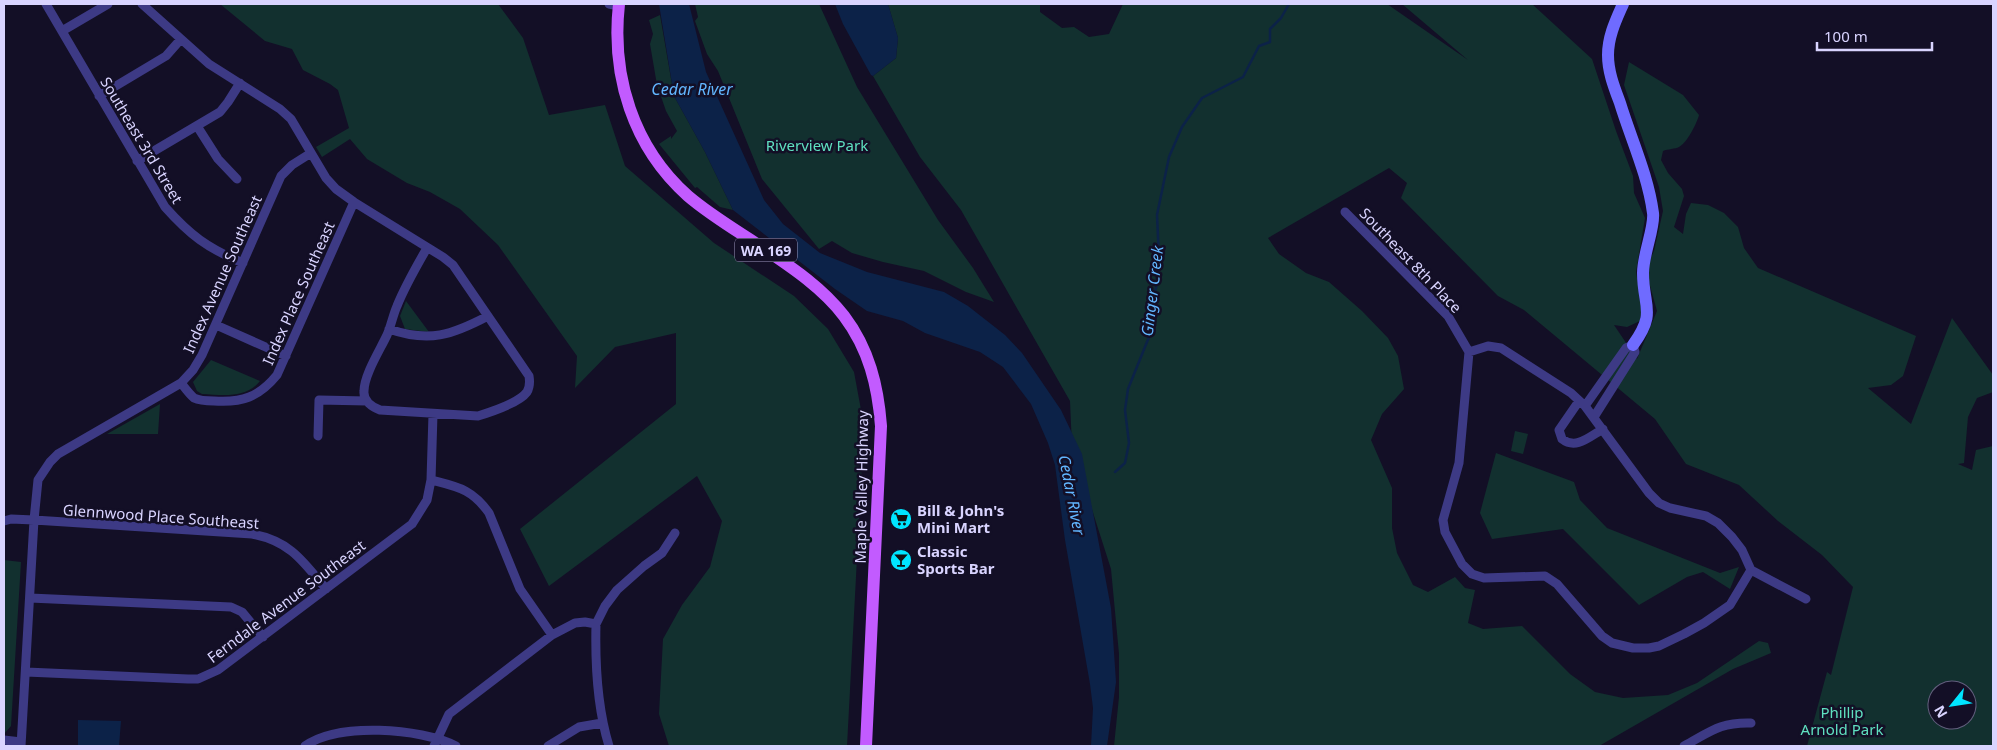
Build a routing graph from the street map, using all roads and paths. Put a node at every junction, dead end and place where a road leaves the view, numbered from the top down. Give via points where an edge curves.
1 (46, 4) edge
2 (108, 4) edge
3 (142, 4) edge
4 (1623, 4) edge
5 (616, 5) edge
6 (62, 30) junction
7 (181, 39) junction
8 (240, 83) junction
9 (99, 96) junction
10 (197, 126) junction
11 (311, 153) junction
12 (137, 161) junction
13 (238, 178) dead end
14 (354, 202) junction
15 (1346, 212) dead end
16 (427, 248) junction
17 (243, 263) junction
18 (488, 316) junction
19 (216, 325) junction
20 (389, 329) junction
21 (1633, 345) junction
22 (1469, 352) junction
23 (286, 356) junction
24 (181, 383) junction
25 (367, 401) junction
26 (1582, 404) junction
27 (433, 414) junction
28 (1594, 417) junction
29 (1602, 429) junction
30 (318, 436) dead end
31 (431, 480) junction
32 (34, 520) junction
33 (4, 521) edge
34 (674, 533) dead end
35 (1751, 570) junction
36 (326, 589) junction
37 (30, 598) junction
38 (1806, 599) dead end
39 (596, 624) junction
40 (552, 635) junction
41 (263, 637) junction
42 (26, 672) junction
43 (602, 722) junction
44 (1751, 723) dead end
45 (4, 740) edge
46 (436, 742) edge
47 (21, 744) edge
48 (304, 746) edge
49 (456, 746) edge
50 (548, 746) edge
51 (609, 746) edge
52 (866, 746) edge
53 (1684, 746) edge

1 - 6 street, Southeast 3rd Street
2 - 6 street
3 - 7 street
4 - 21 street via 1610,34 1610,74 1648,189 1653,215 1643,262 1647,321
5 - 52 main road, Maple Valley Highway / WA 169 via 618,59 626,99 639,133 659,164 695,202 812,283 844,316 868,356 878,393 881,426
6 - 9 street, Southeast 3rd Street
7 - 8 street via 209,64
7 - 9 street via 166,56
8 - 10 street via 220,112
8 - 11 street via 291,119
9 - 12 street, Southeast 3rd Street
10 - 12 street
10 - 13 street via 218,159
11 - 14 street via 326,178
11 - 17 street, Index Avenue Southeast via 281,176
12 - 17 street, Southeast 3rd Street via 164,207 183,228 200,242
14 - 16 street
14 - 23 street, Index Place Southeast
15 - 22 street, Southeast 8th Place via 1448,316
16 - 18 street via 452,265
16 - 20 street via 405,287
17 - 19 street, Index Avenue Southeast
18 - 20 street via 441,336 423,337
18 - 27 street via 529,376 530,385 526,393 478,416
19 - 23 street
19 - 24 street, Index Avenue Southeast via 193,370
20 - 25 street via 365,382 363,394
21 - 26 street via 1626,348
21 - 28 street via 1636,352
22 - 26 street via 1488,346 1501,348 1532,366
22 - 35 street via 1459,463 1443,520 1445,532 1462,564 1472,574 1484,578 1545,576 1558,584 1602,636 1612,643 1649,648 1684,634 1730,605
23 - 24 street, Index Place Southeast via 268,386 257,394 233,402 195,398
24 - 32 street, Index Avenue Southeast via 69,446 50,462 38,480
25 - 27 street via 380,410
25 - 30 street via 319,400
26 - 28 street
26 - 29 street via 1559,430 1562,439 1571,445 1576,444
27 - 31 street, Ferndale Avenue Southeast
28 - 29 street
29 - 35 street via 1659,503 1706,516 1718,523 1742,550
31 - 36 street, Ferndale Avenue Southeast via 427,500 412,524
31 - 40 street via 460,487 482,503 520,589
32 - 33 street, Glennwood Place Southeast
32 - 36 street, Glennwood Place Southeast via 269,538 300,556
32 - 37 street, Index Avenue Southeast
34 - 39 street via 662,553 617,590
35 - 38 street
36 - 41 street, Ferndale Avenue Southeast
37 - 41 street via 231,607 242,612
37 - 42 street, Index Avenue Southeast
39 - 40 street via 575,623
39 - 43 street
40 - 46 street via 457,706 449,714
41 - 42 street, Ferndale Avenue Southeast via 218,670 198,678
42 - 47 street, Index Avenue Southeast
43 - 50 street via 579,727
43 - 51 street
44 - 53 street via 1732,722
45 - 47 street
46 - 48 street via 419,734 359,730 338,732
46 - 49 street

